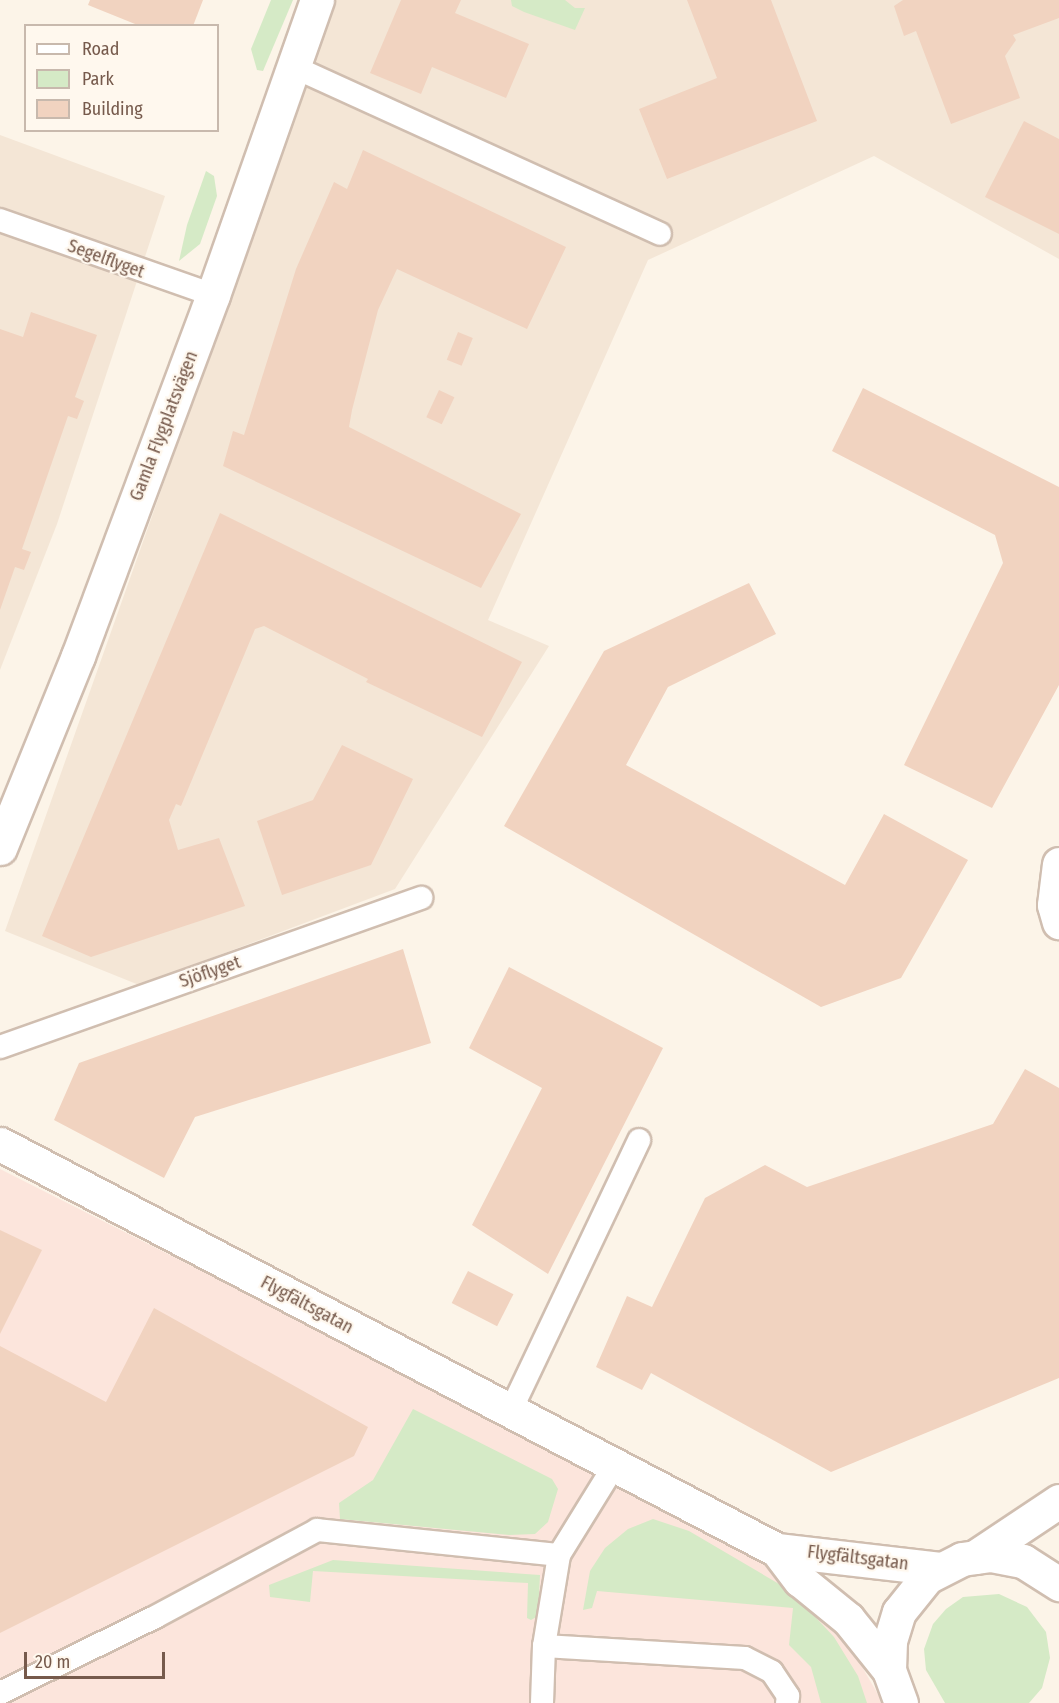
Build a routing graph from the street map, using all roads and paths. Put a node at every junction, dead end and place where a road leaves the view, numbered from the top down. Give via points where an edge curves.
1 (317, 0) edge
2 (294, 67) junction
3 (0, 220) edge
4 (660, 234) dead end
5 (213, 295) junction
6 (0, 848) edge
7 (1059, 864) edge
8 (421, 898) dead end
9 (1059, 922) edge
10 (0, 1047) edge
11 (639, 1140) dead end
12 (0, 1144) edge
13 (510, 1412) junction
14 (614, 1466) junction
15 (1059, 1501) edge
16 (777, 1550) junction
17 (559, 1555) junction
18 (975, 1557) junction
19 (939, 1569) junction
20 (1059, 1584) edge
21 (543, 1646) junction
22 (889, 1670) junction
23 (0, 1693) edge
24 (542, 1703) edge
25 (787, 1703) edge
26 (901, 1703) edge

1 - 2 street, Gamla Flygplatsvägen
2 - 4 lane
2 - 5 street, Gamla Flygplatsvägen
3 - 5 lane, Segelflyget
5 - 6 street, Gamla Flygplatsvägen via 78,656
7 - 9 street via 1054,904
8 - 10 lane, Sjöflyget
11 - 13 lane
12 - 13 street, Flygfältsgatan
13 - 14 street, Flygfältsgatan
14 - 16 street, Flygfältsgatan
14 - 17 lane
15 - 18 street, Flygfältsgatan
16 - 19 street, Flygfältsgatan
16 - 22 street, Flygfältsgatan via 800,1580 848,1619
17 - 21 lane
17 - 23 lane via 317,1530 155,1617
18 - 19 street, Flygfältsgatan
18 - 20 street, Flygfältsgatan via 1023,1561
19 - 22 street, Flygfältsgatan via 916,1587 899,1612 890,1641
21 - 24 lane
21 - 25 lane via 745,1658 772,1672 788,1696
22 - 26 street, Flygfältsgatan

